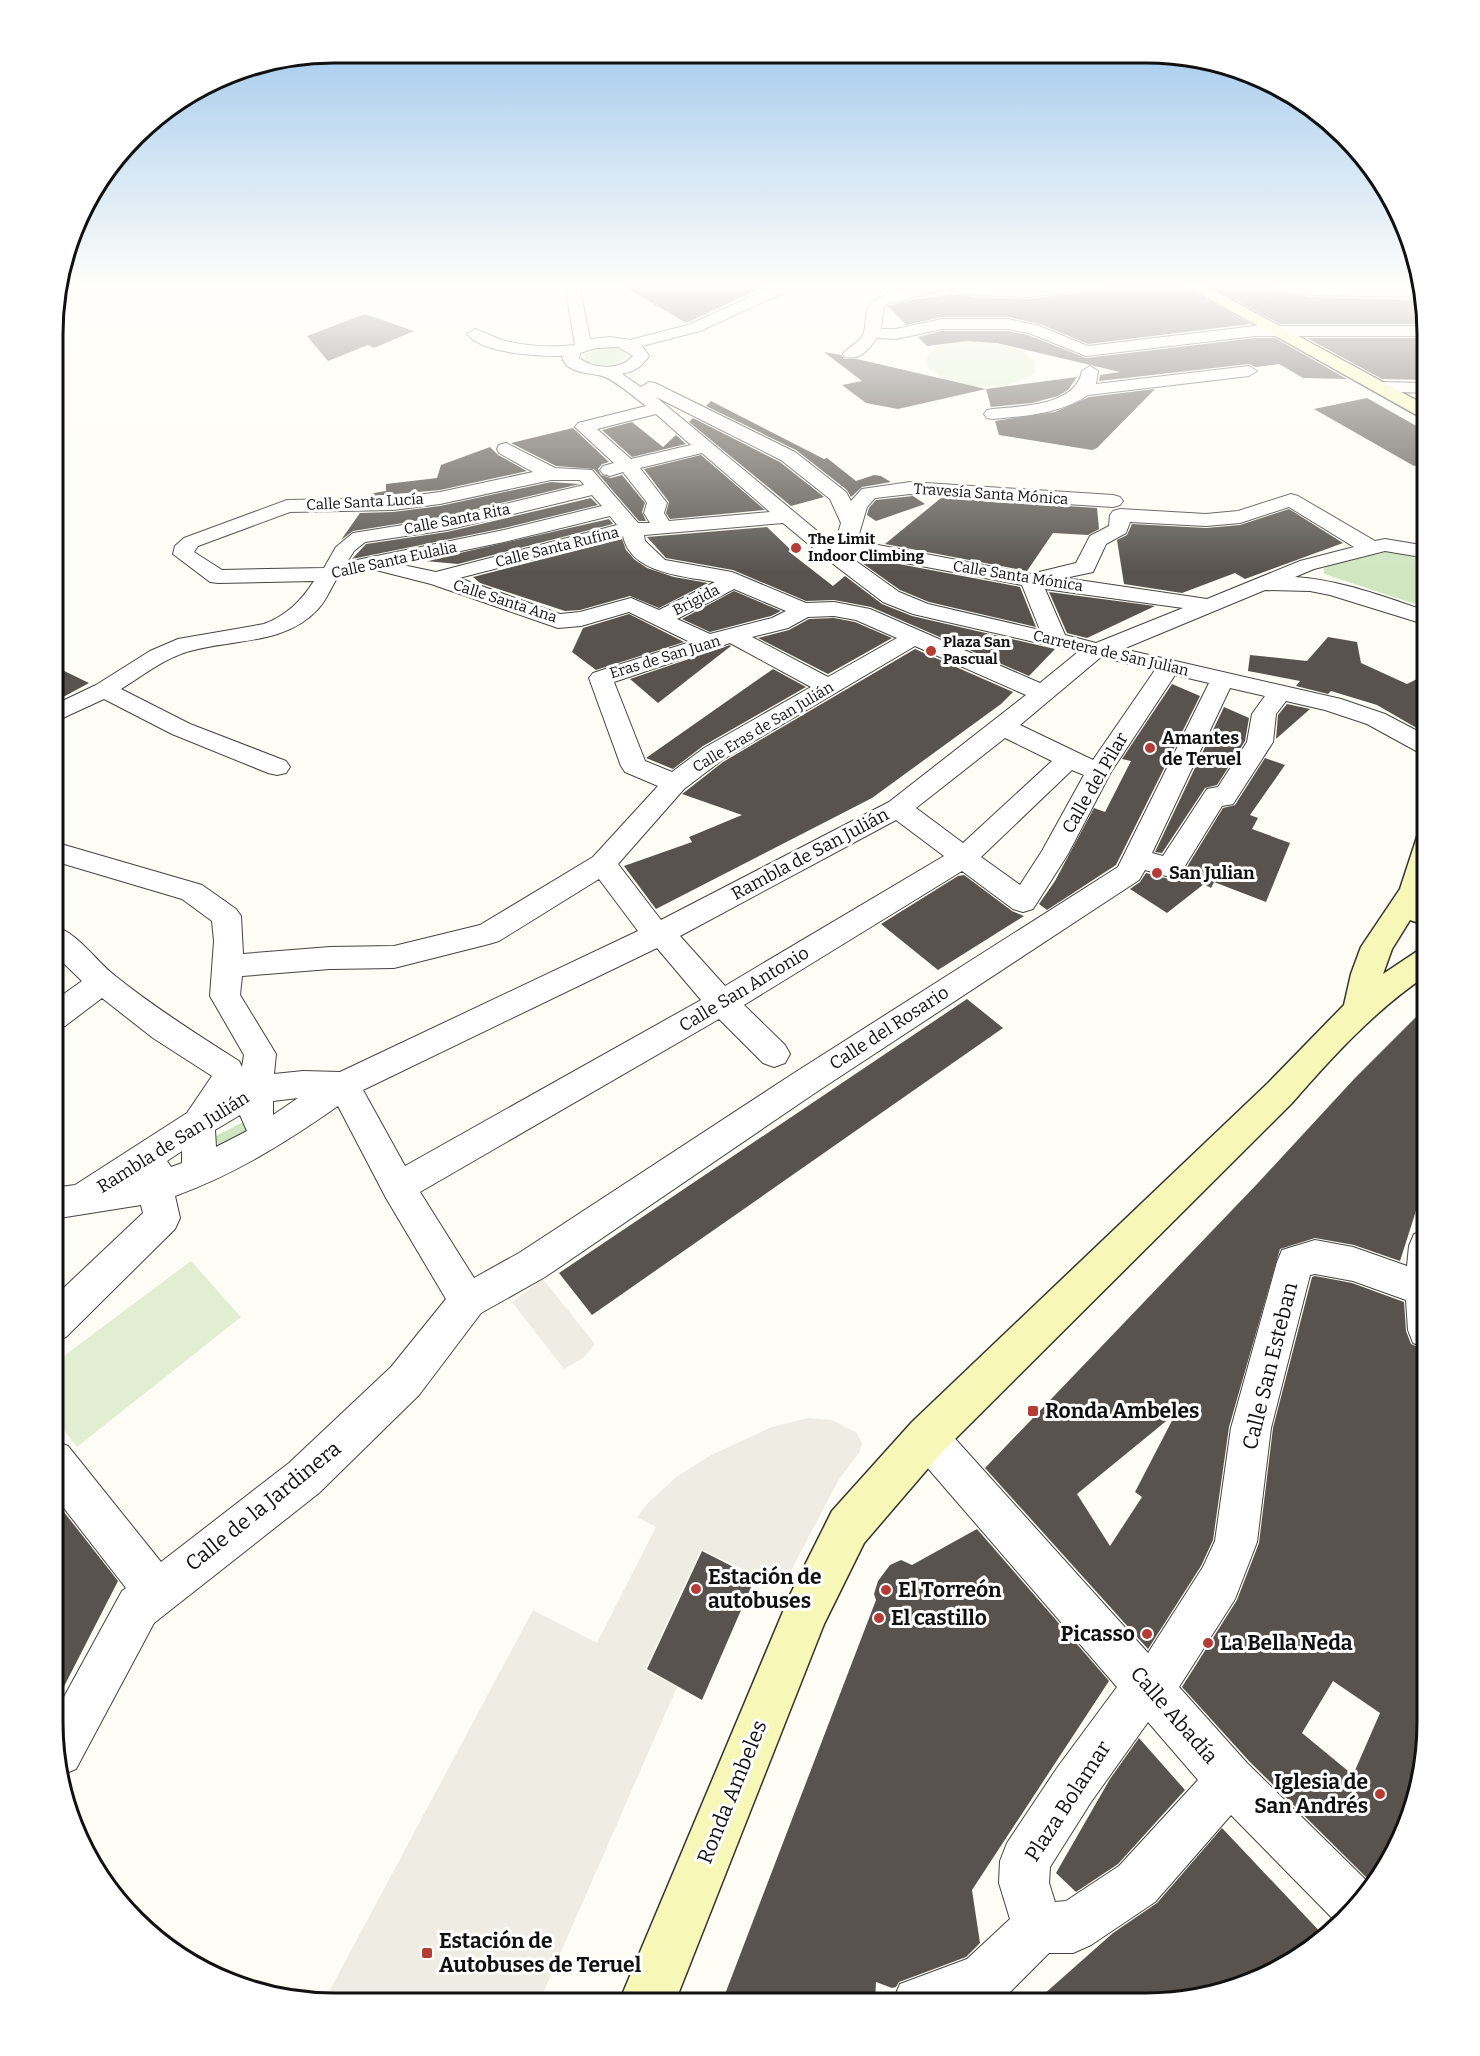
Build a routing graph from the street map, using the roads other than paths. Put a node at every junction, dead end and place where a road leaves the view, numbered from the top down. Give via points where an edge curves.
1 (621, 380) edge
2 (641, 380) edge
3 (1091, 380) edge
4 (1122, 380) edge
5 (1172, 380) edge
6 (1367, 380) edge
7 (1128, 385) junction
8 (1380, 387) junction
9 (1417, 388) edge
10 (1086, 390) junction
11 (647, 395) junction
12 (1417, 407) edge
13 (993, 414) dead end
14 (705, 447) junction
15 (506, 449) dead end
16 (627, 466) junction
17 (551, 474) junction
18 (591, 481) junction
19 (1113, 501) dead end
20 (615, 509) junction
21 (788, 516) junction
22 (851, 523) junction
23 (663, 528) junction
24 (632, 529) junction
25 (185, 546) joint
26 (1371, 548) junction
27 (841, 549) junction
28 (1417, 550) edge
29 (365, 564) junction
30 (1307, 566) junction
31 (331, 573) junction
32 (436, 578) junction
33 (1031, 579) junction
34 (733, 581) junction
35 (1254, 588) junction
36 (1323, 588) junction
37 (891, 597) junction
38 (1206, 606) junction
39 (803, 610) junction
40 (862, 614) junction
41 (1417, 615) edge
42 (659, 619) junction
43 (733, 636) junction
44 (914, 637) junction
45 (1056, 641) junction
46 (708, 642) junction
47 (1096, 650) junction
48 (1169, 666) junction
49 (1223, 679) junction
50 (829, 687) junction
51 (104, 690) junction
52 (1280, 692) junction
53 (1042, 693) junction
54 (63, 710) edge
55 (1003, 727) junction
56 (1417, 741) edge
57 (1068, 760) junction
58 (277, 767) dead end
59 (1098, 772) junction
60 (675, 783) junction
61 (898, 808) junction
62 (63, 854) edge
63 (964, 857) junction
64 (1137, 858) junction
65 (603, 864) junction
66 (1417, 879) edge
67 (1414, 890) junction
68 (1417, 909) edge
69 (658, 933) junction
70 (63, 945) edge
71 (1417, 948) edge
72 (227, 966) junction
73 (102, 982) junction
74 (1417, 984) edge
75 (1367, 999) junction
76 (722, 1003) junction
77 (63, 1010) edge
78 (774, 1054) dead end
79 (343, 1085) junction
80 (256, 1090) junction
81 (198, 1124) junction
82 (267, 1137) junction
83 (153, 1153) junction
84 (200, 1172) junction
85 (398, 1187) junction
86 (155, 1188) junction
87 (65, 1203) edge
88 (1417, 1287) edge
89 (468, 1301) junction
90 (63, 1314) edge
91 (927, 1437) junction
92 (63, 1474) edge
93 (157, 1592) junction
94 (1147, 1685) junction
95 (64, 1743) edge
96 (1230, 1780) junction
97 (1350, 1900) edge
98 (1038, 1928) junction
99 (651, 1993) edge
100 (948, 1993) edge

1 - 11 street, Carretera de San Julian
2 - 11 street
3 - 10 street
4 - 7 street
5 - 7 street
6 - 8 main road
7 - 10 street
8 - 9 street
8 - 12 main road
10 - 13 street via 1063,402
11 - 14 street, Carretera de San Julian
11 - 16 street via 584,427
11 - 22 street via 699,410 788,456 839,496
14 - 16 street
14 - 21 street, Carretera de San Julian
15 - 17 street
16 - 18 street
16 - 23 street via 657,503 654,513
17 - 18 street, Calle Santa Lucía
17 - 25 street, Calle Santa Lucía via 393,504 287,506
18 - 20 street
18 - 31 street, Calle Santa Rita via 447,524 360,537 338,558
19 - 22 street, Travesía Santa Mónica via 910,488 869,493 858,505
20 - 24 street
20 - 29 street, Calle Santa Eulalia via 504,537
21 - 23 street, Calle Santa Rufina
21 - 27 street, Carretera de San Julian
22 - 27 street
23 - 24 street, Calle Santa Rufina
24 - 32 street, Calle Santa Rufina
24 - 34 street via 635,543 658,565
25 - 31 street, Calle Santa Eulalia via 183,554 218,577
26 - 28 street via 1385,545
26 - 30 street
26 - 33 street via 1291,500 1240,517 1206,520 1120,515 1119,529 1097,540 1085,567
27 - 33 street, Calle Santa Mónica
27 - 37 street, Carretera de San Julian
29 - 31 street, Calle Santa Eulalia
29 - 32 street, Calle Santa Rufina
30 - 35 street
30 - 36 street via 1307,575
31 - 51 street, Calle Santa Rita via 310,605 285,624 186,644 158,656
32 - 42 street, Calle Santa Ana via 558,621 631,605
33 - 38 street, Calle Santa Mónica
33 - 45 street
34 - 39 street
34 - 42 street, Brigida
35 - 36 street via 1297,583
35 - 38 street, Rambla de San Julián
36 - 41 street
37 - 40 street
37 - 45 street, Carretera de San Julian via 921,609
38 - 47 street, Rambla de San Julián
39 - 40 street, Eras de San Juan via 834,609
39 - 43 street, Eras de San Juan via 780,623
40 - 44 street
42 - 46 street, Calle Santa Ana
43 - 46 street, Eras de San Juan
43 - 50 street
44 - 50 street, Calle Eras de San Julián
44 - 53 street
45 - 47 street, Carretera de San Julian
46 - 60 street, Eras de San Juan via 601,678 634,766
47 - 48 street, Carretera de San Julian
47 - 53 street, Rambla de San Julián
48 - 49 street, Carretera de San Julian
48 - 59 street, Calle del Pilar
49 - 52 street, Carretera de San Julian
49 - 64 street, Calle del Rosario
50 - 60 street, Calle Eras de San Julián via 713,754
51 - 54 street, Calle Santa Rita
51 - 58 street via 181,729
52 - 56 street, Carretera de San Julian via 1376,719
52 - 64 street via 1264,714 1260,741 1170,867
53 - 55 street, Rambla de San Julián
55 - 57 street
55 - 61 street, Rambla de San Julián
57 - 59 street
57 - 63 street, Calle San Antonio
59 - 63 street, Calle del Pilar via 1023,902
60 - 65 street, Calle Eras de San Julián
61 - 63 street
61 - 69 street, Rambla de San Julián
62 - 72 street via 192,892 226,916
63 - 76 street, Calle San Antonio
64 - 89 street, Calle del Rosario via 1129,873 532,1264
65 - 69 street
65 - 72 street, Calle Eras de San Julián via 489,933 394,957
66 - 67 main road
67 - 68 main road, Ronda Ambeles
67 - 75 main road via 1377,947 1367,974
69 - 76 street
69 - 79 street, Rambla de San Julián
70 - 73 street
71 - 75 main road, Ronda Ambeles via 1400,976
72 - 80 street via 225,996 260,1053
73 - 77 street
73 - 81 street via 164,1029 228,1070 228,1079
74 - 75 main road, Ronda Ambeles
75 - 91 main road, Ronda Ambeles via 1280,1093
76 - 78 street
76 - 85 street, Calle San Antonio
79 - 80 street, Rambla de San Julián via 303,1084
79 - 82 street, Rambla de San Julián
79 - 85 street
80 - 81 street, Rambla de San Julián
80 - 82 street via 256,1114
81 - 83 street, Rambla de San Julián
81 - 84 street
82 - 84 street, Rambla de San Julián
83 - 86 street
83 - 87 street, Rambla de San Julián
84 - 86 street, Rambla de San Julián
85 - 89 street
86 - 87 street, Rambla de San Julián
86 - 90 street via 162,1218
88 - 94 street, Calle San Esteban via 1353,1264 1315,1257 1295,1262 1251,1428 1236,1542 1219,1583 1164,1670
89 - 93 street, Calle de la Jardinera via 405,1381 304,1478
91 - 94 street, Calle Abadía
91 - 99 main road, Ronda Ambeles via 848,1527 835,1552 806,1611
92 - 93 street
93 - 95 street, Calle de la Jardinera via 138,1607
94 - 96 street, Calle Abadía
94 - 98 street, Plaza Bolamar via 1074,1785 1025,1861 1024,1883
96 - 97 street, Calle Abadía
96 - 98 street via 1137,1884 1073,1927
98 - 100 street via 984,1980

